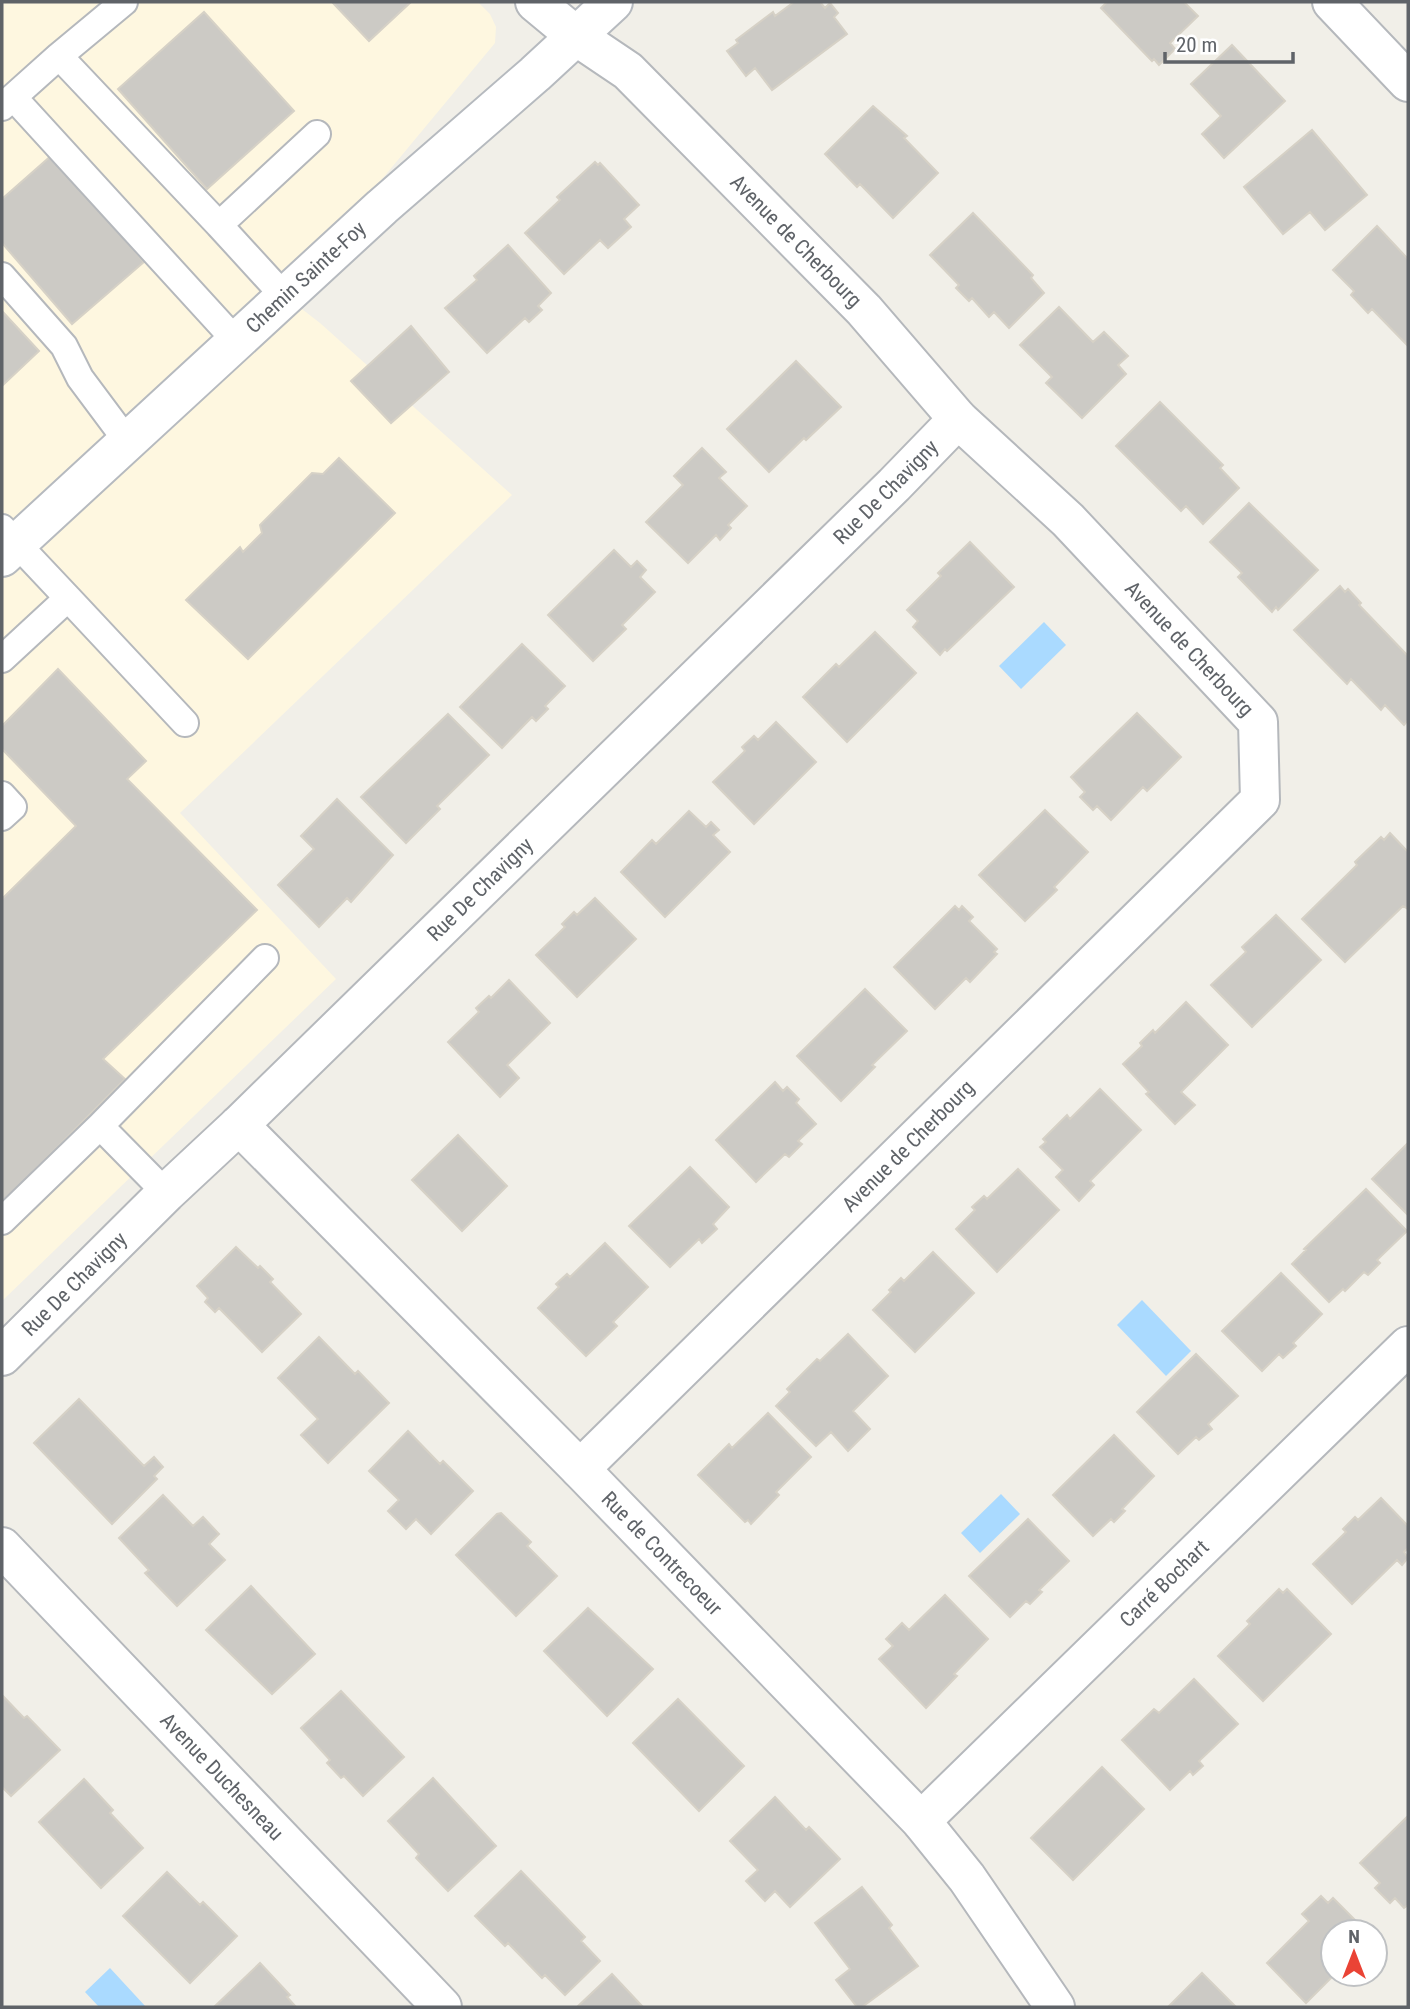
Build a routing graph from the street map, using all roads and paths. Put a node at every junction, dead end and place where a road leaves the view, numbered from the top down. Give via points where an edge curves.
1 (124, 2) edge
2 (535, 2) edge
3 (613, 2) edge
4 (1332, 2) edge
5 (576, 36) junction
6 (59, 55) junction
7 (1408, 82) edge
8 (7, 102) edge
9 (317, 134) dead end
10 (219, 225) junction
11 (2, 276) edge
12 (285, 296) junction
13 (236, 341) junction
14 (958, 419) junction
15 (127, 441) junction
16 (7, 543) edge
17 (68, 598) junction
18 (2, 659) edge
19 (185, 723) dead end
20 (2, 795) edge
21 (2, 817) edge
22 (265, 958) dead end
23 (239, 1125) junction
24 (100, 1126) junction
25 (166, 1193) junction
26 (2, 1221) edge
27 (1408, 1346) edge
28 (2, 1356) edge
29 (580, 1469) junction
30 (2, 1547) edge
31 (921, 1821) junction
32 (442, 2007) edge
33 (1055, 2007) edge

1 - 6 lane
2 - 5 street, Avenue de Cherbourg
3 - 5 street, Chemin Sainte-Foy
4 - 7 street
5 - 12 street, Chemin Sainte-Foy
5 - 14 street, Avenue de Cherbourg via 628,71 864,310
6 - 8 lane
6 - 10 lane
8 - 13 lane
9 - 10 lane
10 - 12 lane
11 - 15 lane via 64,346 80,377
12 - 13 street, Chemin Sainte-Foy
13 - 15 street, Chemin Sainte-Foy
14 - 23 street, Rue De Chavigny
14 - 29 street, Avenue de Cherbourg via 1068,520 1258,722 1260,800
15 - 16 street, Chemin Sainte-Foy
16 - 17 lane
17 - 18 lane
17 - 19 lane
20 - 21 lane via 13,807
22 - 24 lane
23 - 25 street, Rue De Chavigny
23 - 29 street, Rue de Contrecoeur
24 - 25 lane
24 - 26 lane
25 - 28 street, Rue De Chavigny
27 - 31 street, Carré Bochart
29 - 31 street, Rue de Contrecoeur
30 - 32 street, Avenue Duchesneau
31 - 33 street, Rue de Contrecoeur via 967,1878

